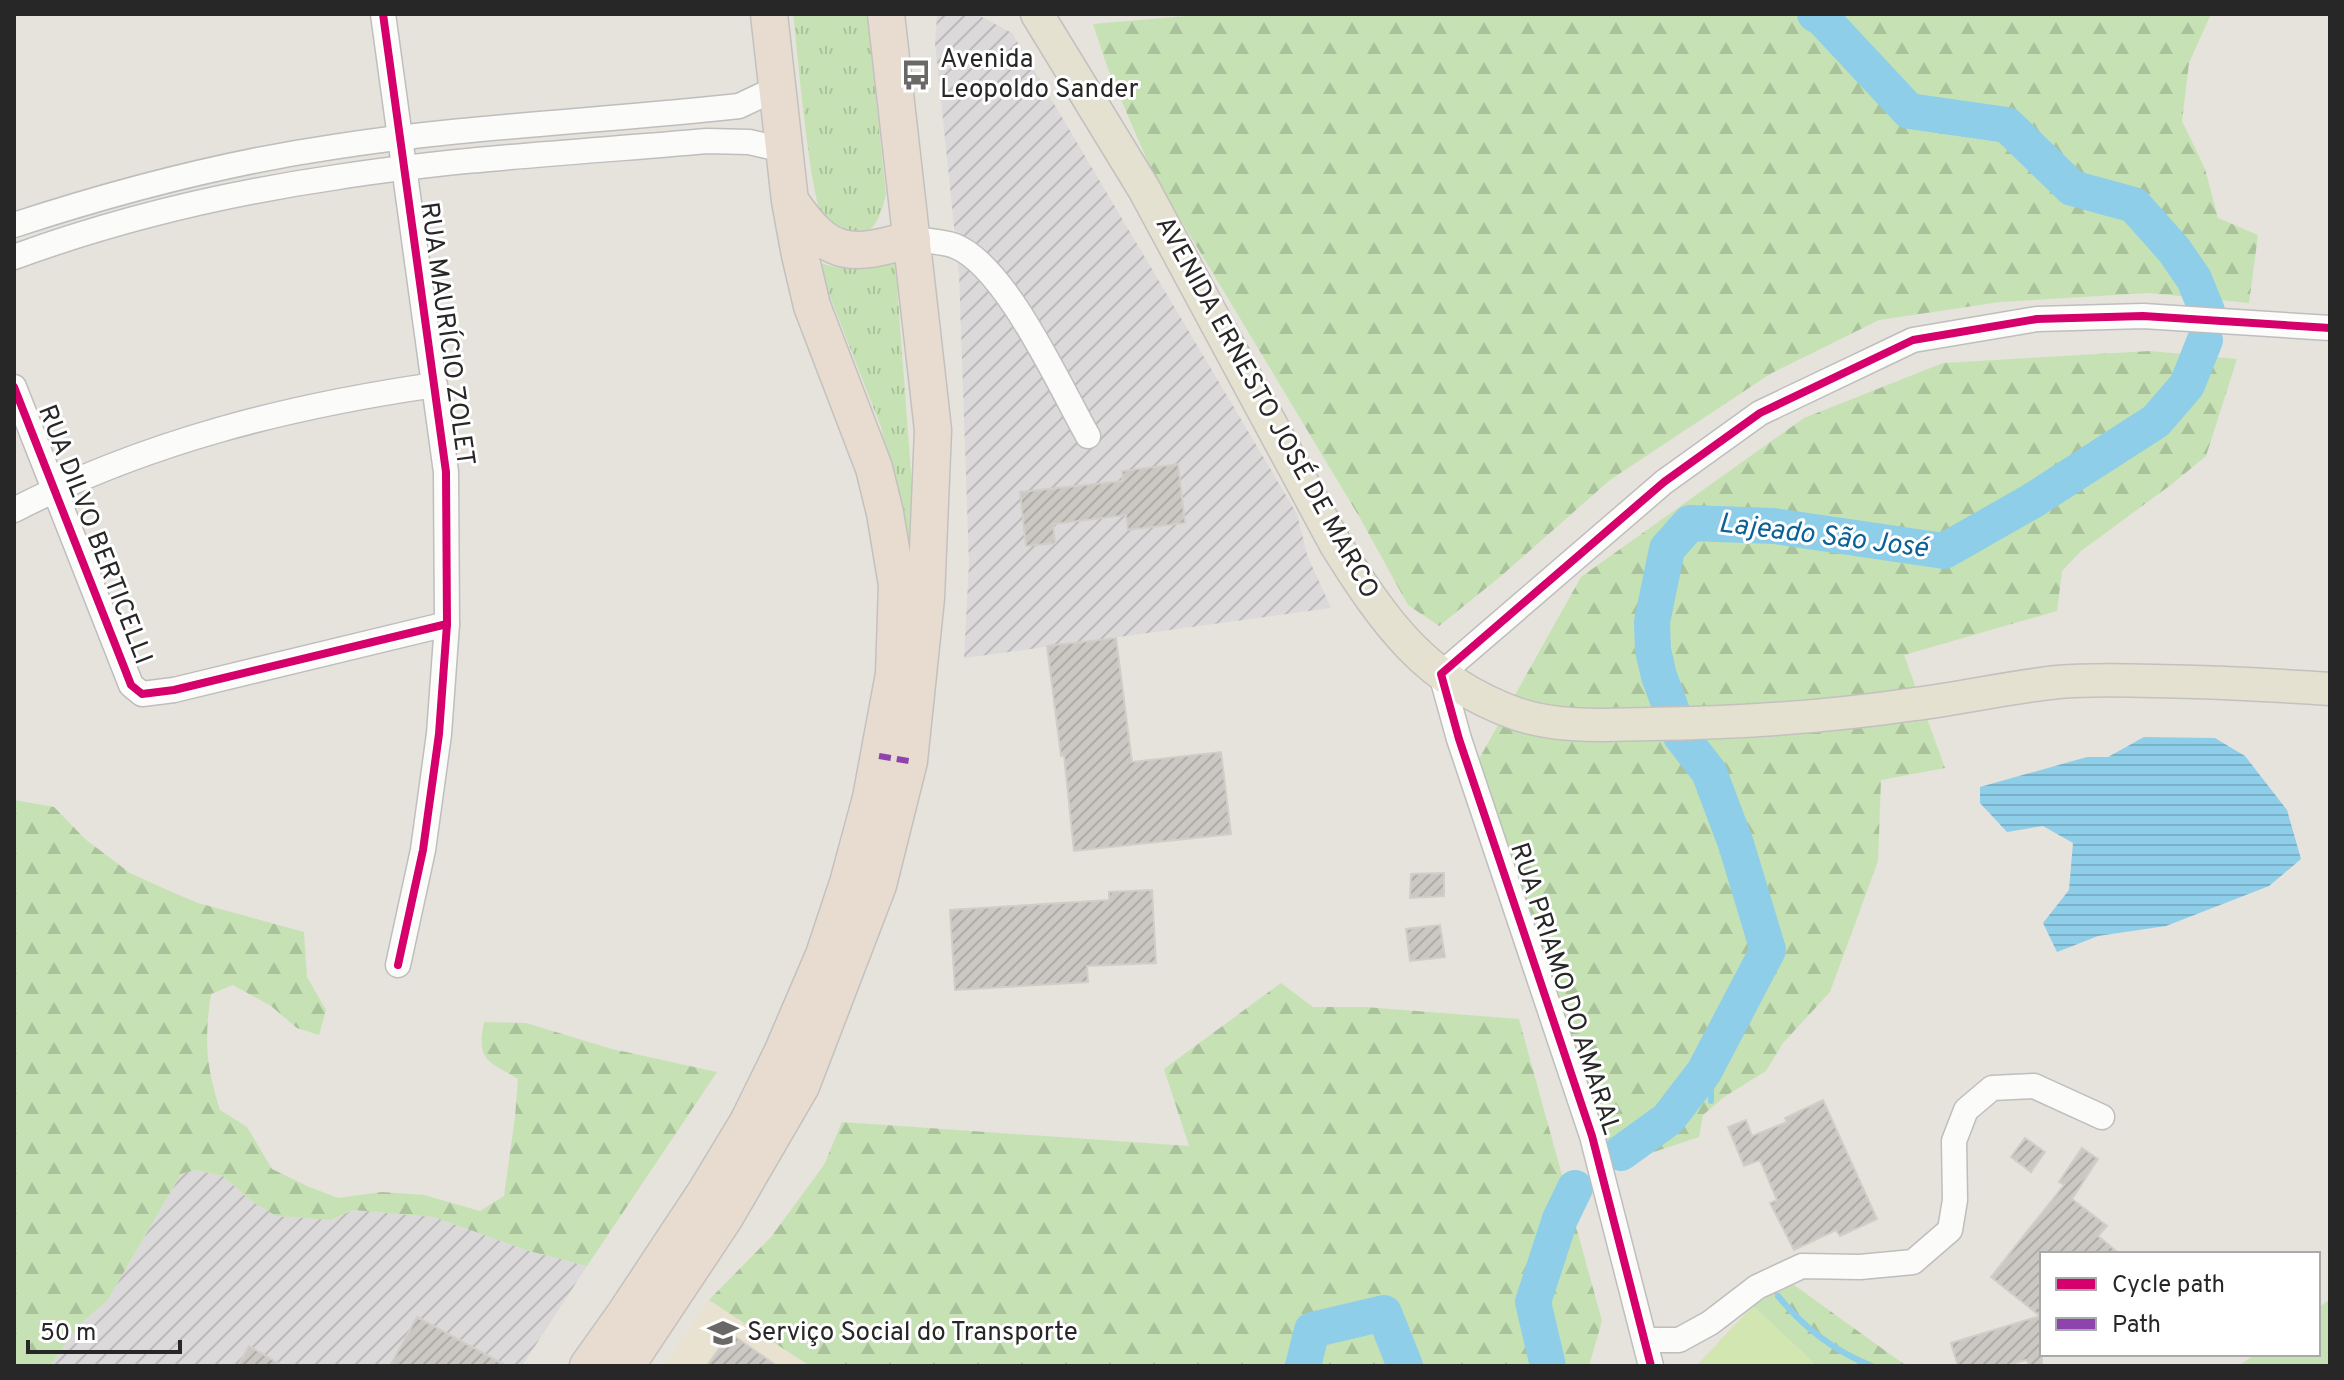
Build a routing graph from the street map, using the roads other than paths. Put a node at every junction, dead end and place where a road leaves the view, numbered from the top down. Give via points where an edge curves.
1 (383, 14) edge
2 (769, 14) edge
3 (1037, 14) edge
4 (890, 19) edge
5 (777, 88) junction
6 (399, 138) junction
7 (784, 150) junction
8 (403, 168) junction
9 (790, 201) junction
10 (14, 225) edge
11 (912, 239) junction
12 (14, 257) edge
13 (2330, 328) edge
14 (435, 385) junction
15 (14, 387) edge
16 (1088, 436) dead end
17 (54, 490) junction
18 (14, 510) edge
19 (447, 624) junction
20 (1441, 674) junction
21 (2330, 689) edge
22 (398, 965) dead end
23 (2102, 1117) dead end
24 (1645, 1340) junction
25 (588, 1366) edge
26 (626, 1366) edge
27 (1651, 1366) edge

1 - 6 street, RUA MAURÍCIO ZOLET
2 - 5 highway
3 - 20 main road, AVENIDA ERNESTO JOSÉ DE MARCO via 1144,189 1336,545 1392,627
4 - 11 highway
5 - 6 street via 739,106
5 - 7 highway
6 - 8 street, RUA MAURÍCIO ZOLET
6 - 10 street via 204,171
7 - 8 street via 707,141
7 - 9 highway
8 - 12 street via 211,200
8 - 14 street, RUA MAURÍCIO ZOLET
9 - 11 highway via 818,237 838,248 855,252
9 - 25 highway via 812,306 874,468 885,513 897,585 894,674 856,857 824,955 782,1053 705,1193
11 - 16 street via 953,245 975,258 1002,287
11 - 26 highway via 933,430 931,532 909,761 878,885 801,1086 725,1217
13 - 20 street via 2143,316 2037,319 1913,340 1760,413 1664,482
14 - 17 street via 239,423
14 - 19 street, RUA MAURÍCIO ZOLET via 446,472
15 - 17 street, RUA DILVO BERTICELLI
17 - 18 street
17 - 19 street, RUA DILVO BERTICELLI via 131,685 142,694
19 - 22 street, RUA MAURÍCIO ZOLET via 432,792
20 - 21 main road, AVENIDA ERNESTO JOSÉ DE MARCO via 1521,715 1605,725 1714,723 1872,710 2061,682
20 - 24 street, RUA PRIAMO DO AMARAL via 1592,1136
23 - 24 street via 2034,1086 1992,1088 1966,1110 1954,1141 1950,1230 1913,1262 1802,1266 1757,1287 1679,1340
24 - 27 street, RUA PRIAMO DO AMARAL

